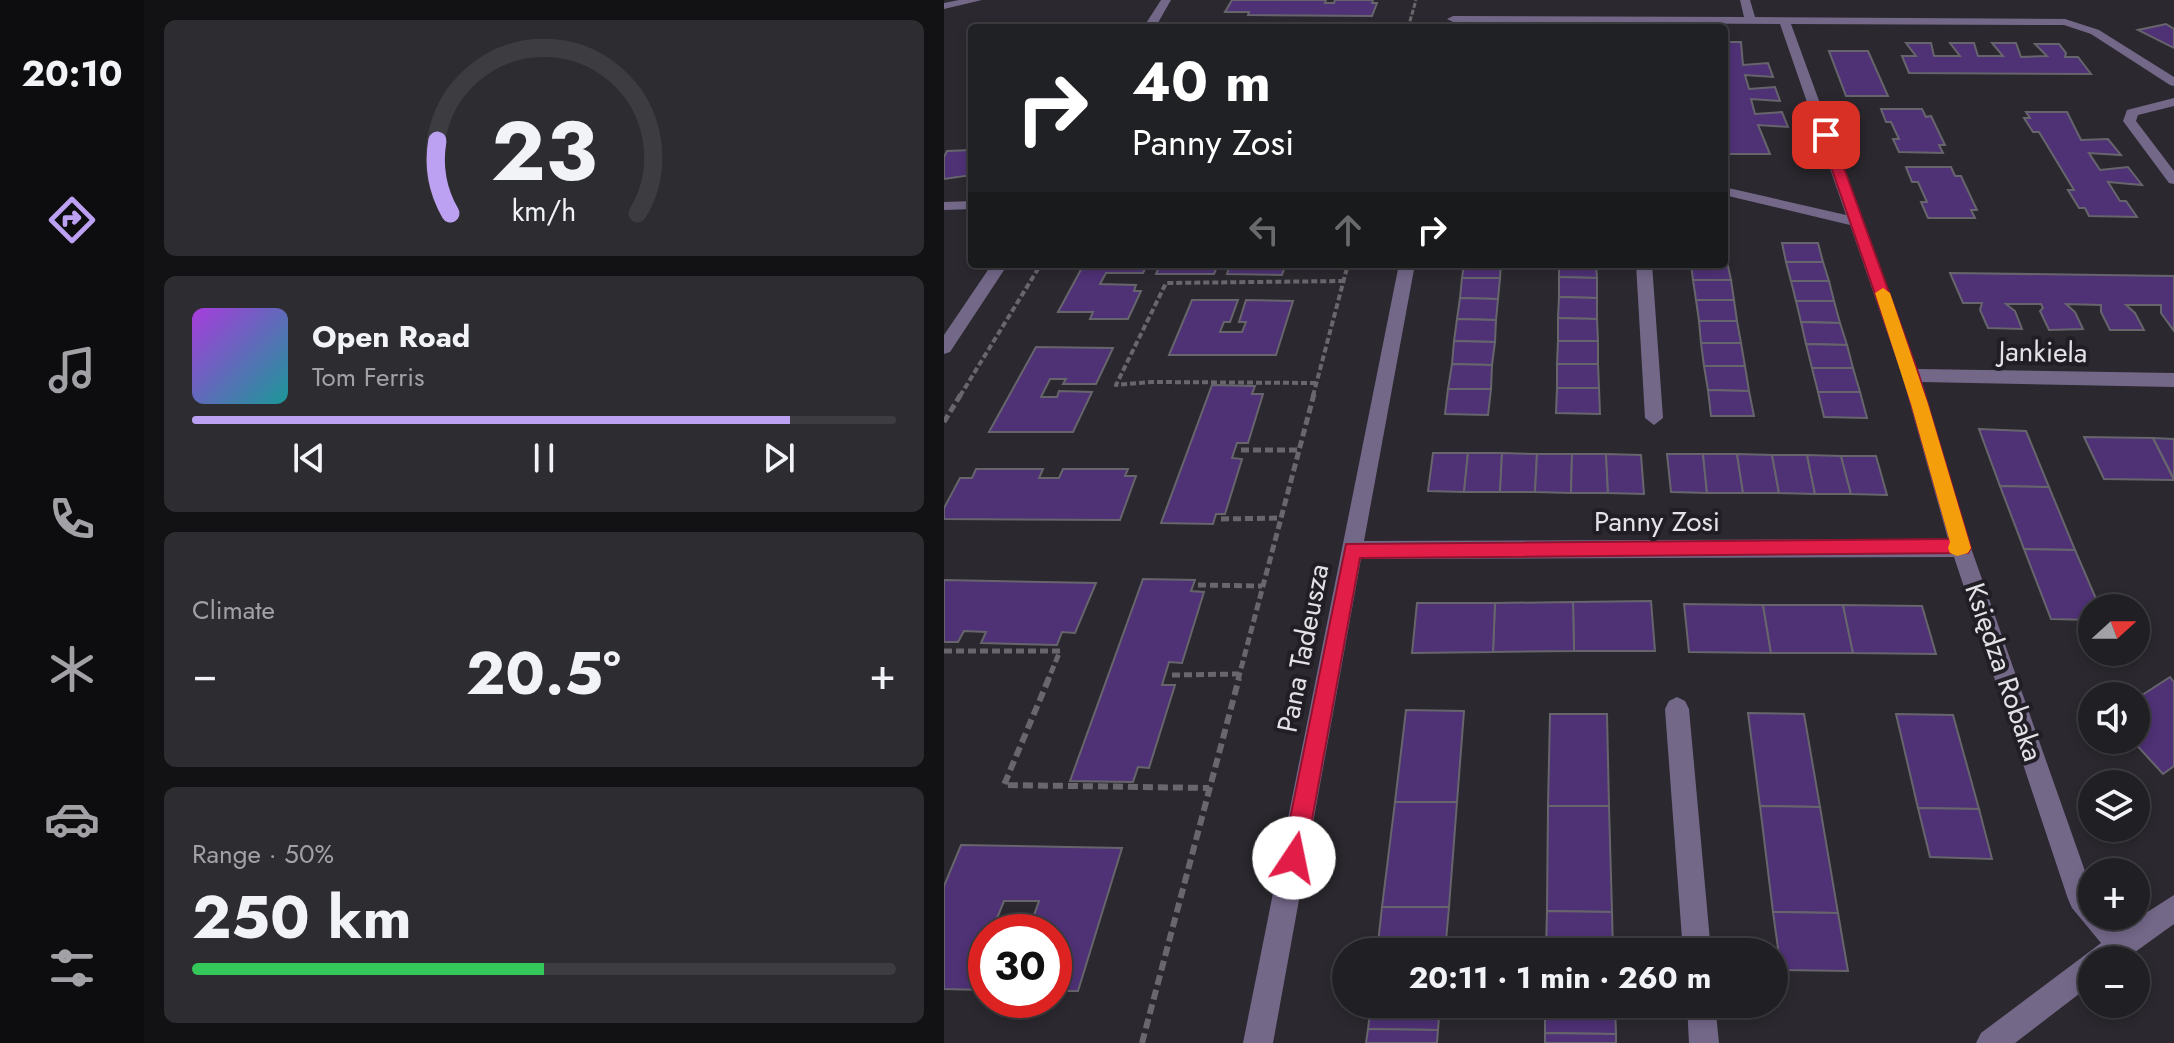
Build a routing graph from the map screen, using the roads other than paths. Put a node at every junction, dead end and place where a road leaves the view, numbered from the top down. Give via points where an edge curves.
1 (977, 0) edge
2 (1166, 0) edge
3 (1745, 0) edge
4 (944, 6) edge
5 (1453, 19) edge
6 (1750, 20) junction
7 (1784, 20) junction
8 (1151, 24) edge
9 (2174, 82) edge
10 (2174, 102) edge
11 (2174, 180) edge
12 (1728, 192) edge
13 (968, 205) edge
14 (944, 206) edge
15 (1858, 222) junction
16 (997, 268) edge
17 (1406, 268) edge
18 (1644, 268) edge
19 (944, 348) edge
20 (1911, 375) junction
21 (2174, 380) edge
22 (1654, 418) dead end
23 (1961, 548) junction
24 (1352, 550) junction
25 (1677, 709) dead end
26 (2078, 890) edge
27 (2174, 908) edge
28 (1696, 938) edge
29 (2121, 946) edge
30 (2078, 978) edge
31 (1702, 1018) edge
32 (1258, 1043) edge
33 (1704, 1043) edge
34 (1991, 1043) edge

1 - 4 street
2 - 8 street
3 - 6 street
5 - 6 street
6 - 7 street
7 - 9 street via 2065,22 2095,32
7 - 15 street, Księdza Robaka
10 - 11 street via 2132,113 2129,121
12 - 15 street
13 - 14 street
15 - 20 street, Księdza Robaka
16 - 19 street
17 - 24 street, Pana Tadeusza
18 - 22 street
20 - 21 street, Jankiela
20 - 23 street, Księdza Robaka
23 - 24 street, Panny Zosi
23 - 26 street, Księdza Robaka
24 - 32 street, Pana Tadeusza
25 - 28 street
27 - 29 street
30 - 34 street
31 - 33 street

